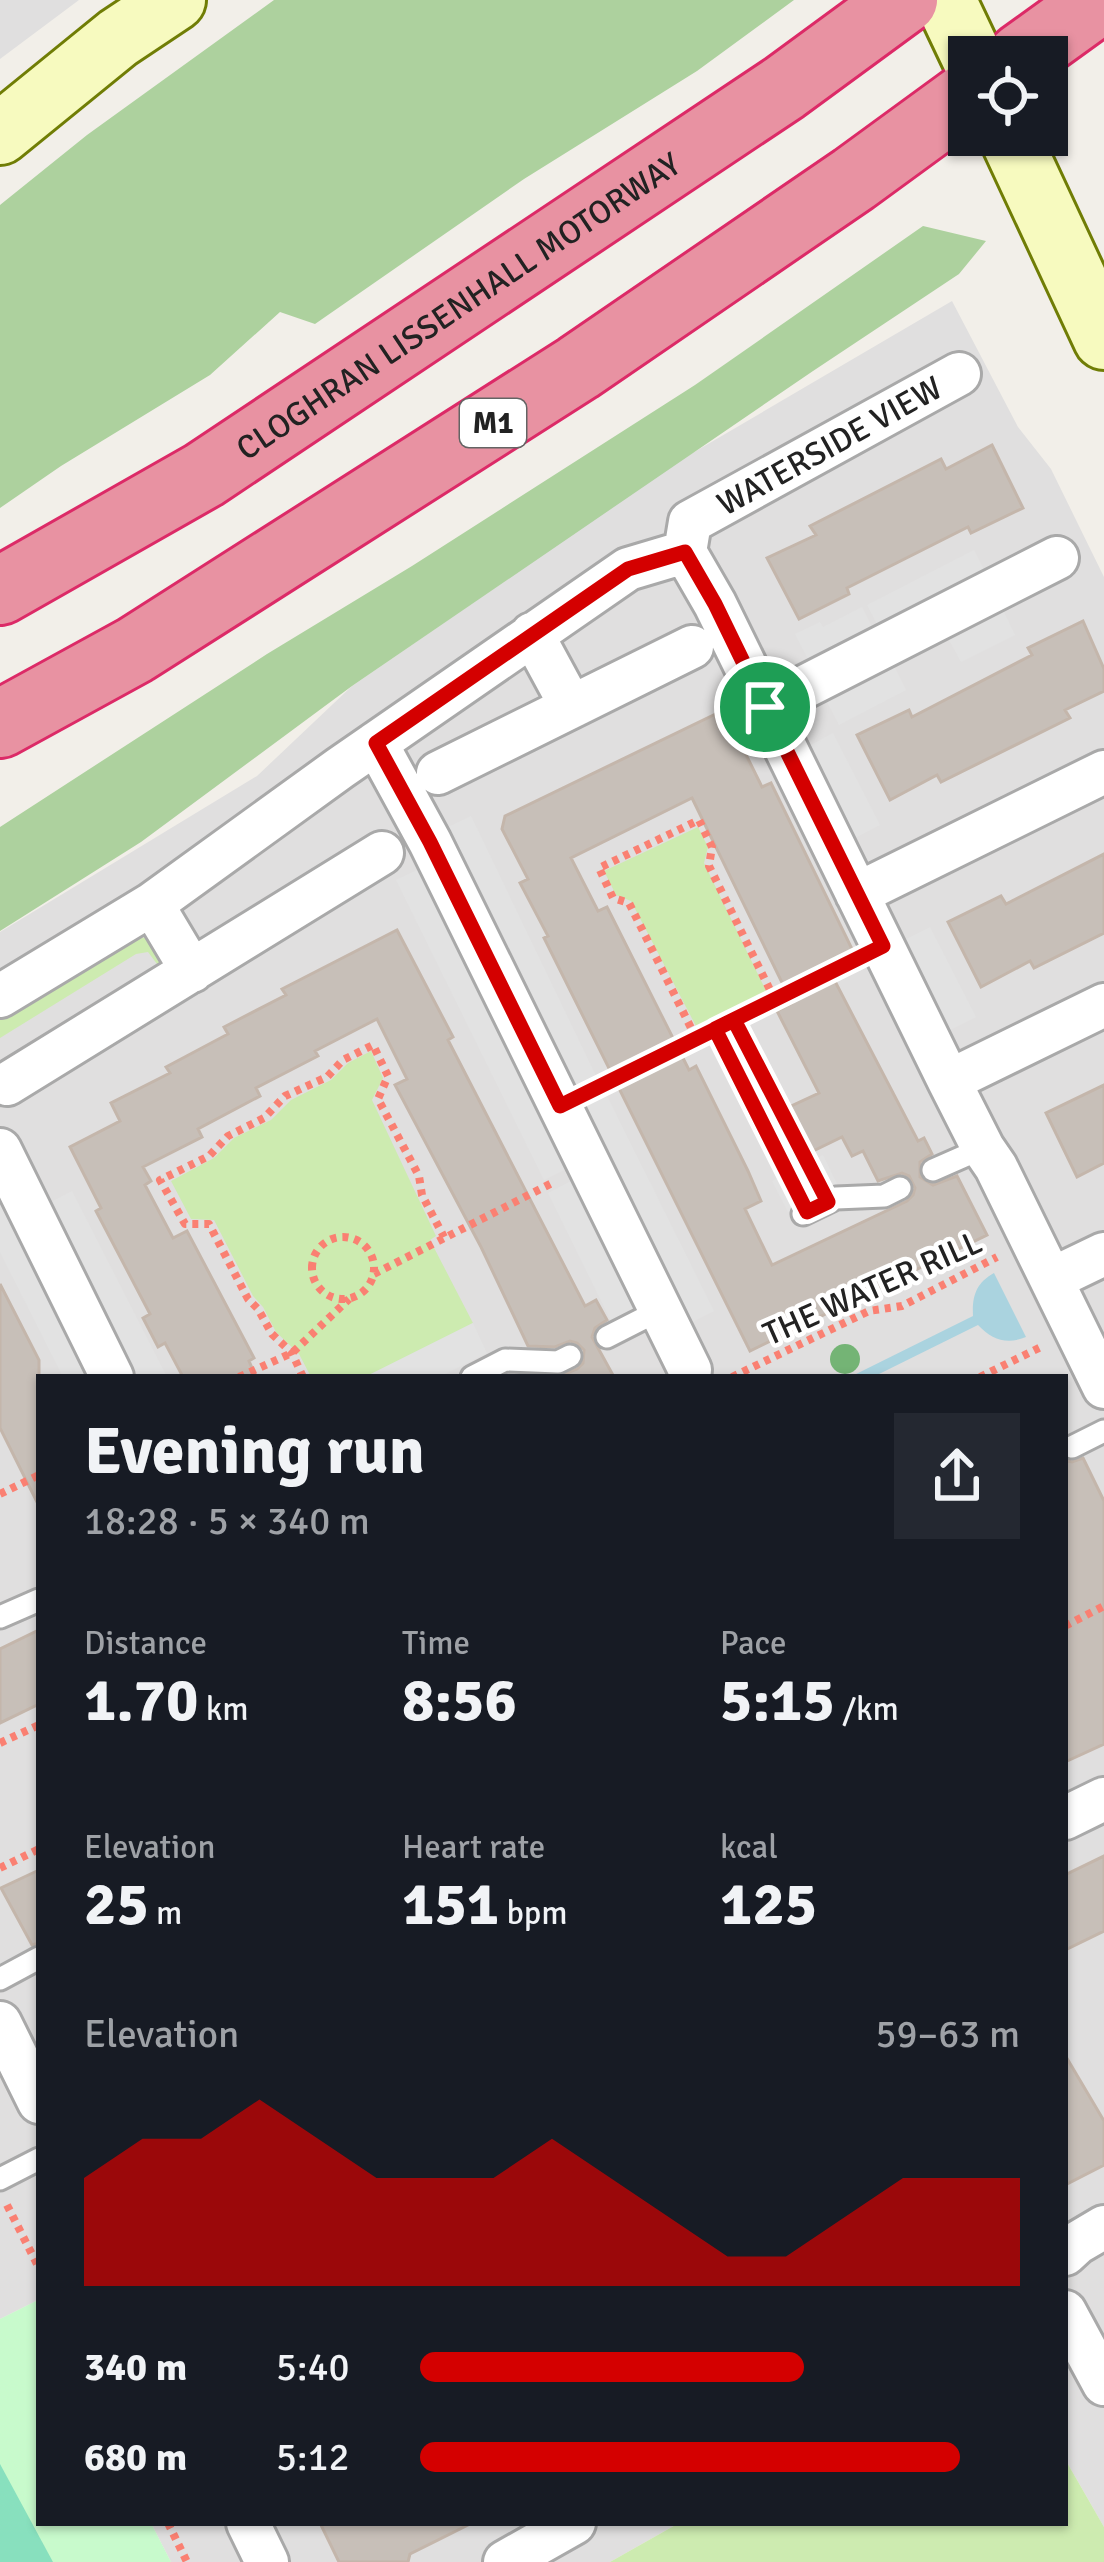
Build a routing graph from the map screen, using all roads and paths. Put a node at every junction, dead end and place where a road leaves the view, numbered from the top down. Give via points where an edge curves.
1 (175, 0) edge
2 (904, 0) edge
3 (945, 0) edge
4 (1100, 0) edge
5 (962, 36) edge
6 (1051, 36) edge
7 (948, 110) edge
8 (0, 134) edge
9 (1019, 156) edge
10 (1104, 339) edge
11 (959, 374) dead end
12 (685, 552) junction
13 (1057, 558) dead end
14 (0, 590) edge
15 (532, 634) junction
16 (692, 646) dead end
17 (571, 706) junction
18 (765, 707) junction
19 (0, 724) edge
20 (376, 743) junction
21 (1104, 772) edge
22 (421, 782) junction
23 (382, 853) dead end
24 (857, 894) junction
25 (152, 904) junction
26 (883, 946) junction
27 (192, 971) junction
28 (0, 996) edge
29 (775, 1000) junction
30 (1104, 1005) edge
31 (734, 1020) junction
32 (715, 1029) junction
33 (696, 1038) junction
34 (950, 1082) junction
35 (7, 1084) dead end
36 (560, 1106) junction
37 (983, 1148) junction
38 (0, 1150) edge
39 (589, 1165) junction
40 (933, 1170) dead end
41 (900, 1187) dead end
42 (812, 1210) junction
43 (444, 1237) junction
44 (1032, 1239) junction
45 (1104, 1254) edge
46 (374, 1274) junction
47 (1052, 1280) junction
48 (350, 1298) junction
49 (660, 1310) junction
50 (1077, 1330) junction
51 (607, 1337) dead end
52 (292, 1353) junction
53 (569, 1356) dead end
54 (690, 1370) dead end
55 (750, 1373) edge
56 (111, 1374) edge
57 (246, 1374) edge
58 (302, 1374) edge
59 (478, 1374) edge
60 (986, 1374) edge
61 (1104, 1387) edge
62 (1104, 1431) edge
63 (1072, 1447) dead end
64 (36, 1476) edge
65 (0, 1494) edge
66 (36, 1601) edge
67 (1104, 1606) edge
68 (0, 1617) edge
69 (1068, 1624) edge
70 (36, 1726) edge
71 (0, 1744) edge
72 (1104, 1799) edge
73 (1068, 1817) edge
74 (36, 1850) edge
75 (0, 1868) edge
76 (36, 1960) edge
77 (0, 1978) edge
78 (0, 2023) edge
79 (36, 2096) edge
80 (36, 2161) edge
81 (0, 2179) edge
82 (0, 2191) edge
83 (1104, 2228) edge
84 (1068, 2251) edge
85 (36, 2262) edge
86 (1068, 2318) edge
87 (1104, 2384) edge
88 (170, 2526) edge
89 (249, 2526) edge
90 (569, 2526) edge
91 (188, 2562) edge
92 (267, 2562) edge
93 (505, 2562) edge

1 - 8 main road
2 - 14 highway, CLOGHRAN LISSENHALL MOTORWAY via 204,475
3 - 5 main road
4 - 6 highway
7 - 19 highway, M1 via 578,368 135,650
9 - 10 main road
11 - 12 street, WATERSIDE VIEW via 690,522
12 - 15 street via 628,569
12 - 18 street
13 - 18 street
15 - 17 street
15 - 20 street
16 - 17 street
17 - 22 street
18 - 24 street
20 - 22 street
20 - 25 street
21 - 24 street
22 - 36 street
23 - 27 street
24 - 26 street
25 - 27 street
25 - 28 street
26 - 29 path
26 - 34 street
27 - 35 street
29 - 31 path
29 - 33 path via 709,866 712,847 699,820 599,868 614,898 629,903
30 - 34 street
31 - 32 path
31 - 42 path
32 - 33 path
32 - 42 path
33 - 36 path
34 - 37 street
36 - 39 street
37 - 40 lane
37 - 44 street
38 - 56 street
39 - 43 path
39 - 49 street
41 - 42 lane
43 - 46 path
43 - 52 path via 378,1099 388,1076 374,1045 160,1180 185,1224 209,1224 248,1299
44 - 47 street
44 - 55 path, THE WATER RILL
45 - 47 street
46 - 48 path
46 - 48 path via 369,1251 349,1237 316,1250 317,1285
47 - 50 street
48 - 52 path
49 - 51 lane
49 - 54 street
50 - 60 path
50 - 61 street
52 - 57 path
52 - 58 path
53 - 59 lane via 505,1360
62 - 63 lane
64 - 65 path
66 - 68 lane
67 - 69 path
70 - 71 path
72 - 73 street
74 - 75 path
76 - 77 lane
78 - 79 street
80 - 81 lane
82 - 85 path
83 - 84 street
86 - 87 street
88 - 91 path
89 - 92 street
90 - 93 street

